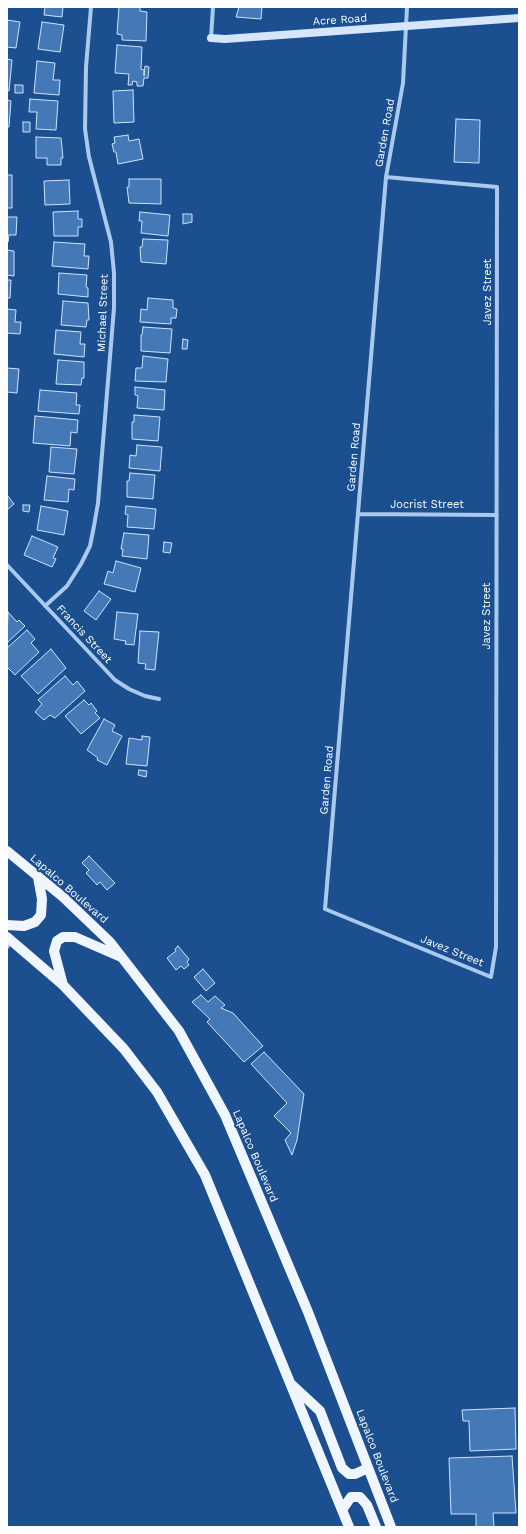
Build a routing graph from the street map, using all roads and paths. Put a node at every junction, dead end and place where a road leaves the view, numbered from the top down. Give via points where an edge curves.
1 (91, 7) edge
2 (213, 7) edge
3 (407, 7) edge
4 (519, 18) edge
5 (406, 26) junction
6 (211, 38) joint
7 (386, 177) junction
8 (358, 514) junction
9 (497, 515) junction
10 (7, 565) edge
11 (45, 606) junction
12 (159, 699) dead end
13 (7, 851) edge
14 (38, 877) junction
15 (325, 909) joint
16 (7, 925) edge
17 (8, 942) edge
18 (122, 958) junction
19 (63, 984) junction
20 (289, 1382) junction
21 (368, 1468) junction
22 (342, 1510) junction
23 (349, 1527) edge
24 (376, 1527) edge
25 (391, 1527) edge

1 - 11 street, Michael Street via 86,67 85,129 89,157 111,242 114,308 98,503 90,546 66,586
2 - 6 street
3 - 5 street, Garden Road
4 - 5 street, Acre Road
5 - 6 street, Acre Road
5 - 7 street, Garden Road via 403,83
7 - 8 street, Garden Road
7 - 9 street, Javez Street via 497,187
8 - 9 street, Jocrist Street
8 - 15 street, Garden Road
9 - 15 street, Javez Street via 496,948 491,977
10 - 11 street, Francis Street
11 - 12 street, Francis Street via 115,680 145,696
13 - 14 main road, Lapalco Boulevard
14 - 16 main road via 42,899 41,915 35,922 24,926
14 - 18 main road, Lapalco Boulevard via 105,937
17 - 19 main road
18 - 19 main road via 74,937 63,937 57,941 54,950
18 - 21 main road, Lapalco Boulevard via 178,1031 225,1115 308,1312
19 - 20 main road via 124,1049 157,1092 205,1176
20 - 21 main road via 320,1411 342,1468 349,1474
20 - 22 main road
21 - 25 main road, Lapalco Boulevard
22 - 23 main road
22 - 24 main road via 351,1497 360,1497

